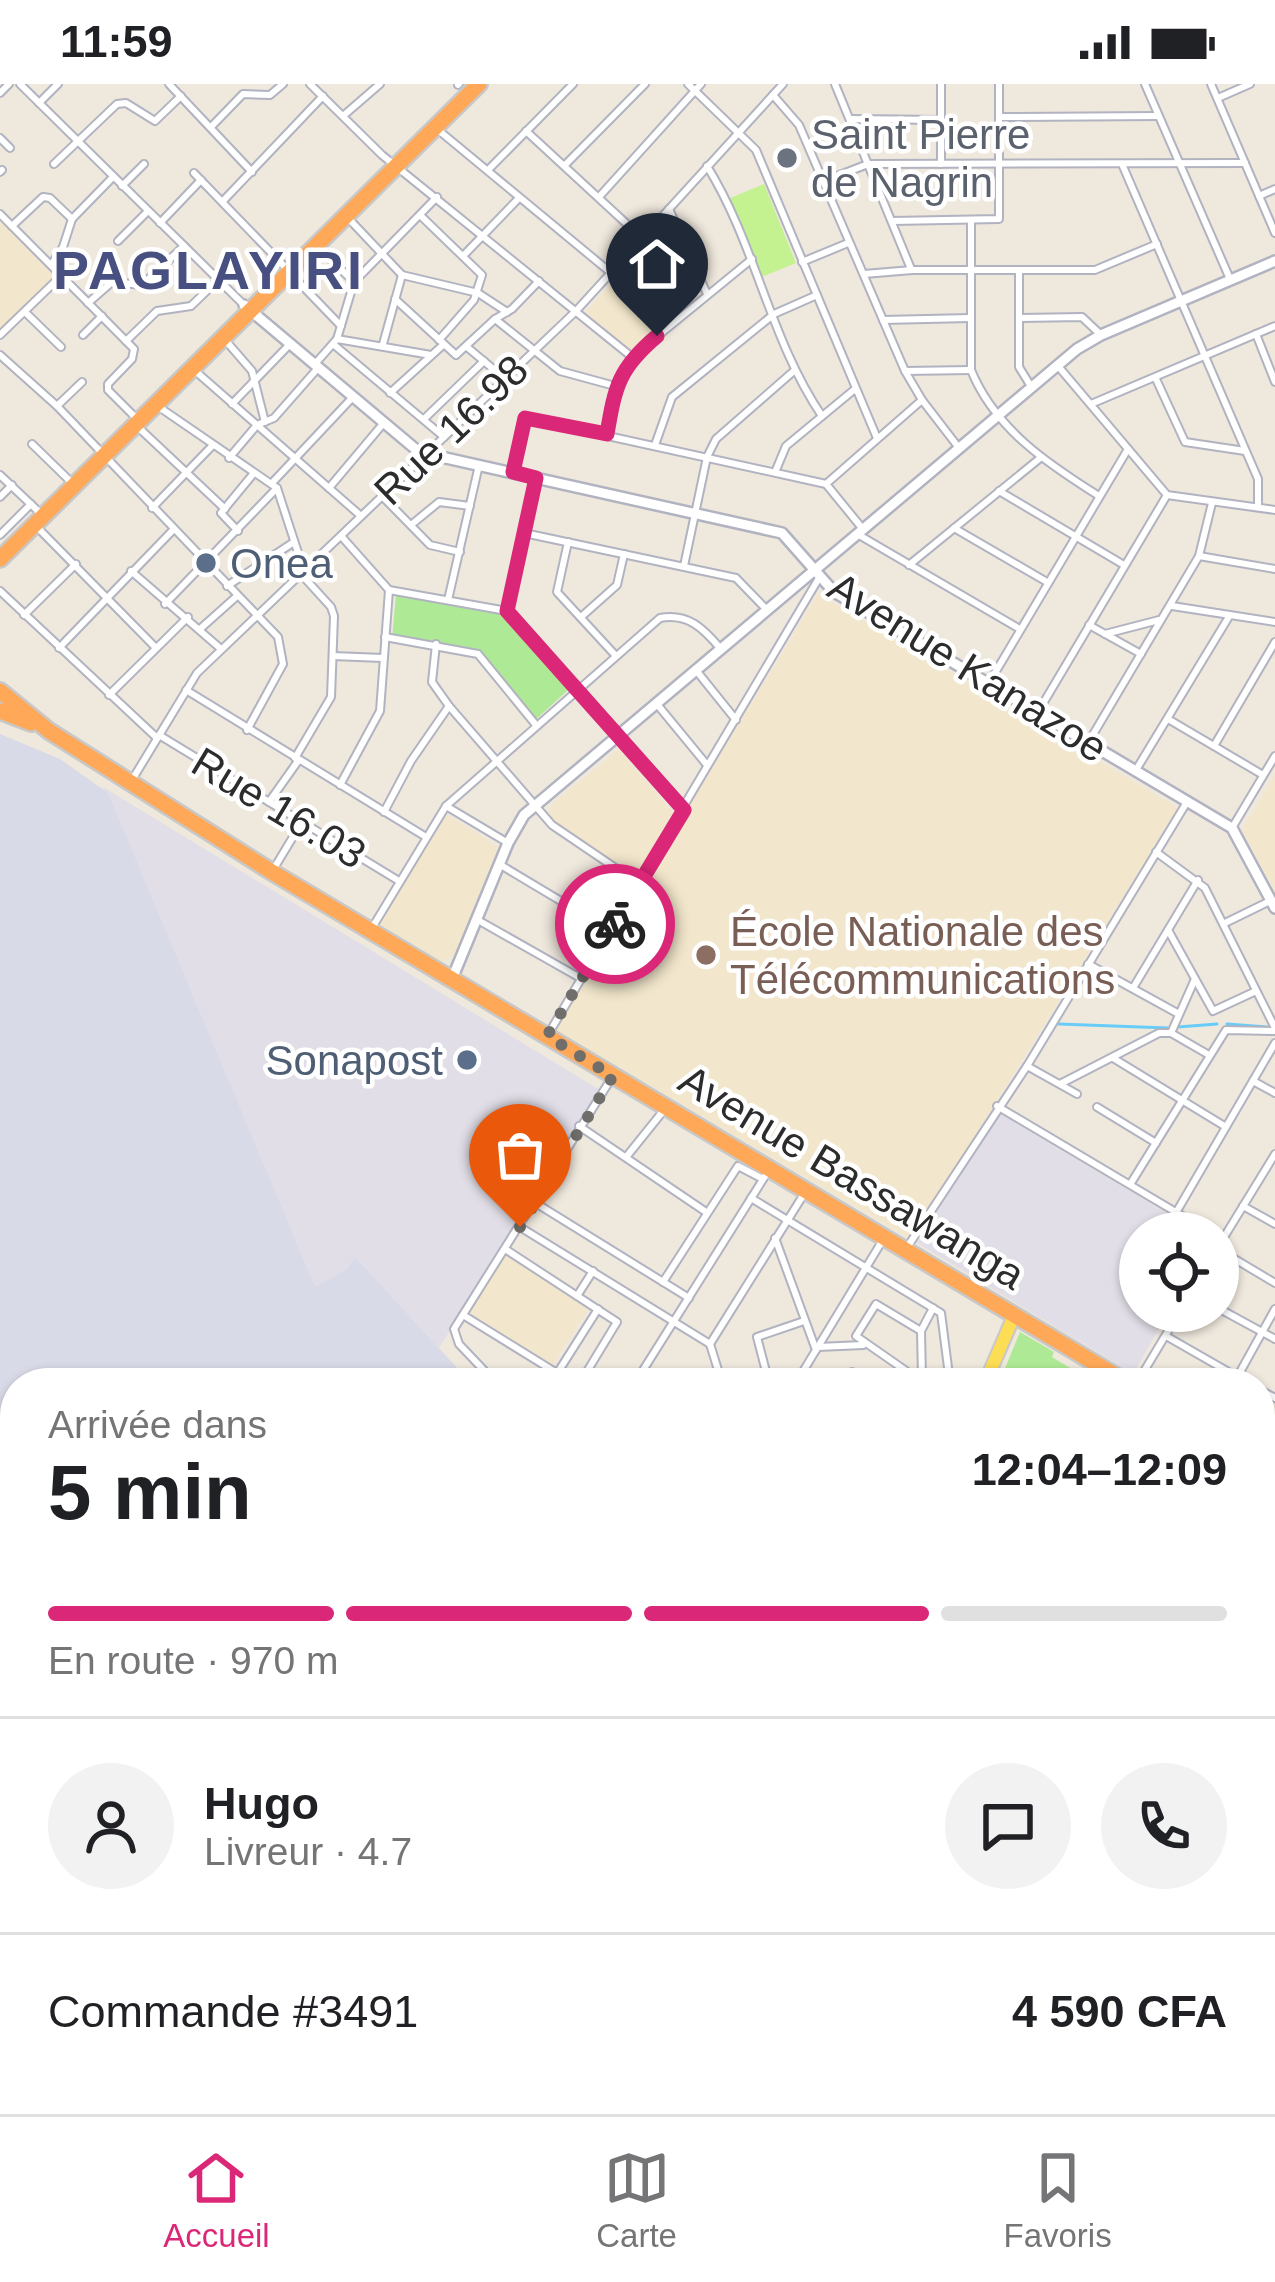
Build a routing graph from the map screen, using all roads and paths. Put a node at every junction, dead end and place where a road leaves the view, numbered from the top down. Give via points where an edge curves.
1 (9, 84) edge
2 (20, 84) edge
3 (58, 84) edge
4 (283, 84) edge
5 (310, 84) edge
6 (380, 84) edge
7 (644, 84) edge
8 (688, 84) edge
9 (783, 84) edge
10 (835, 84) edge
11 (941, 84) edge
12 (999, 84) edge
13 (1145, 84) edge
14 (1211, 84) edge
15 (1250, 84) edge
16 (464, 85) edge
17 (173, 86) edge
18 (568, 86) edge
19 (698, 87) edge
20 (0, 93) edge
21 (773, 95) junction
22 (181, 96) junction
23 (323, 96) junction
24 (1218, 98) junction
25 (39, 103) junction
26 (344, 116) junction
27 (1159, 116) junction
28 (999, 117) junction
29 (850, 119) junction
30 (941, 120) junction
31 (211, 127) junction
32 (435, 128) junction
33 (526, 131) junction
34 (740, 131) junction
35 (0, 138) edge
36 (78, 142) junction
37 (10, 148) dead end
38 (1245, 163) junction
39 (54, 164) dead end
40 (144, 164) dead end
41 (394, 164) junction
42 (868, 164) junction
43 (940, 164) junction
44 (1000, 164) junction
45 (1122, 164) junction
46 (1181, 164) junction
47 (565, 165) junction
48 (707, 166) junction
49 (488, 170) junction
50 (252, 172) junction
51 (194, 173) dead end
52 (113, 177) junction
53 (201, 180) junction
54 (824, 181) junction
55 (122, 186) junction
56 (1275, 189) edge
57 (1259, 196) junction
58 (437, 197) junction
59 (599, 197) junction
60 (520, 198) junction
61 (223, 201) junction
62 (669, 209) junction
63 (148, 211) junction
64 (0, 214) edge
65 (420, 215) junction
66 (347, 216) junction
67 (72, 219) junction
68 (892, 221) junction
69 (971, 221) junction
70 (160, 223) junction
71 (12, 226) junction
72 (1275, 233) edge
73 (483, 235) junction
74 (642, 238) junction
75 (118, 242) dead end
76 (850, 243) junction
77 (1157, 244) junction
78 (184, 246) junction
79 (317, 247) junction
80 (384, 252) junction
81 (464, 255) junction
82 (752, 260) junction
83 (1275, 261) edge
84 (802, 262) junction
85 (51, 265) junction
86 (287, 269) junction
87 (912, 270) junction
88 (970, 271) junction
89 (1019, 271) junction
90 (610, 272) junction
91 (864, 274) junction
92 (402, 275) junction
93 (61, 276) junction
94 (1230, 279) junction
95 (218, 280) junction
96 (539, 281) junction
97 (354, 282) junction
98 (478, 292) junction
99 (706, 294) junction
100 (817, 295) junction
101 (395, 299) junction
102 (1183, 300) junction
103 (88, 303) junction
104 (248, 308) junction
105 (576, 310) junction
106 (24, 311) junction
107 (507, 312) junction
108 (774, 314) junction
109 (101, 316) junction
110 (970, 318) junction
111 (1020, 318) junction
112 (495, 319) junction
113 (883, 320) junction
114 (1275, 326) edge
115 (342, 327) junction
116 (1256, 334) junction
117 (0, 335) edge
118 (83, 335) dead end
119 (1101, 335) junction
120 (224, 338) junction
121 (126, 341) junction
122 (335, 341) junction
123 (441, 342) junction
124 (290, 344) junction
125 (383, 344) junction
126 (61, 347) dead end
127 (467, 347) junction
128 (533, 350) junction
129 (0, 355) edge
130 (431, 355) junction
131 (1205, 356) junction
132 (632, 357) junction
133 (484, 361) junction
134 (316, 366) junction
135 (1058, 366) junction
136 (193, 370) junction
137 (795, 370) junction
138 (905, 370) junction
139 (971, 370) junction
140 (504, 378) junction
141 (1156, 379) junction
142 (255, 380) junction
143 (82, 382) dead end
144 (1275, 382) edge
145 (615, 386) junction
146 (856, 388) junction
147 (1032, 388) junction
148 (390, 393) junction
149 (352, 398) junction
150 (922, 400) junction
151 (232, 404) junction
152 (1090, 404) junction
153 (157, 405) junction
154 (57, 406) junction
155 (998, 415) junction
156 (822, 416) junction
157 (424, 419) junction
158 (135, 420) junction
159 (261, 423) junction
160 (382, 425) junction
161 (607, 434) junction
162 (445, 437) junction
163 (877, 438) junction
164 (32, 444) dead end
165 (656, 445) junction
166 (212, 446) junction
167 (959, 448) junction
168 (1128, 449) junction
169 (1245, 451) junction
170 (103, 453) junction
171 (427, 455) junction
172 (707, 457) junction
173 (230, 458) junction
174 (294, 458) junction
175 (1039, 459) junction
176 (479, 465) junction
177 (776, 470) junction
178 (513, 472) junction
179 (184, 473) junction
180 (254, 473) junction
181 (0, 475) edge
182 (536, 478) junction
183 (69, 480) junction
184 (826, 484) junction
185 (12, 485) junction
186 (274, 486) junction
187 (329, 488) junction
188 (999, 490) junction
189 (1167, 495) junction
190 (0, 496) edge
191 (383, 496) junction
192 (1099, 496) junction
193 (1212, 502) junction
194 (470, 506) junction
195 (1258, 507) junction
196 (152, 508) junction
197 (225, 508) junction
198 (1275, 510) edge
199 (695, 512) junction
200 (34, 513) junction
201 (361, 516) junction
202 (411, 525) junction
203 (954, 528) junction
204 (173, 530) junction
205 (238, 531) junction
206 (859, 531) junction
207 (524, 532) junction
208 (0, 535) edge
209 (1074, 536) junction
210 (342, 537) junction
211 (294, 542) junction
212 (568, 542) junction
213 (0, 548) edge
214 (460, 552) junction
215 (624, 554) junction
216 (1199, 556) junction
217 (0, 559) edge
218 (206, 562) junction
219 (76, 564) junction
220 (909, 565) junction
221 (1124, 566) junction
222 (683, 567) junction
223 (1275, 568) edge
224 (131, 572) junction
225 (302, 573) junction
226 (816, 574) junction
227 (1047, 582) junction
228 (227, 586) junction
229 (389, 590) junction
230 (0, 591) edge
231 (237, 596) junction
232 (108, 598) junction
233 (448, 600) junction
234 (165, 604) junction
235 (1171, 605) junction
236 (766, 609) junction
237 (507, 611) junction
238 (24, 614) junction
239 (1230, 615) junction
240 (259, 616) junction
241 (188, 617) junction
242 (580, 617) junction
243 (1163, 619) junction
244 (1275, 622) edge
245 (1089, 625) junction
246 (200, 629) junction
247 (1019, 629) junction
248 (1105, 634) junction
249 (385, 637) junction
250 (1275, 642) edge
251 (436, 644) junction
252 (58, 648) junction
253 (156, 648) junction
254 (721, 648) junction
255 (221, 649) junction
256 (1141, 654) junction
257 (332, 656) junction
258 (616, 656) junction
259 (383, 658) junction
260 (695, 669) junction
261 (988, 683) junction
262 (186, 690) junction
263 (577, 690) junction
264 (0, 691) edge
265 (109, 696) junction
266 (656, 703) junction
267 (449, 706) junction
268 (0, 711) edge
269 (1038, 712) junction
270 (1168, 718) junction
271 (736, 719) junction
272 (536, 725) junction
273 (247, 730) junction
274 (49, 731) junction
275 (158, 736) junction
276 (616, 736) junction
277 (1088, 743) junction
278 (1214, 746) junction
279 (1275, 756) edge
280 (495, 759) junction
281 (296, 760) junction
282 (709, 766) junction
283 (1136, 770) junction
284 (1263, 775) junction
285 (130, 783) junction
286 (339, 786) junction
287 (269, 802) junction
288 (1187, 802) junction
289 (446, 806) junction
290 (536, 806) junction
291 (684, 810) junction
292 (384, 812) junction
293 (302, 822) junction
294 (1232, 828) junction
295 (426, 837) junction
296 (508, 843) junction
297 (1156, 853) junction
298 (499, 864) junction
299 (272, 872) junction
300 (1198, 880) junction
301 (399, 881) junction
302 (640, 884) junction
303 (1274, 902) edge
304 (476, 919) junction
305 (1225, 923) junction
306 (1168, 929) junction
307 (371, 930) junction
308 (611, 931) junction
309 (1088, 964) junction
310 (452, 979) junction
311 (582, 979) junction
312 (1196, 980) junction
313 (1133, 988) junction
314 (1256, 991) junction
315 (1177, 1012) junction
316 (1275, 1029) edge
317 (1171, 1033) junction
318 (547, 1036) junction
319 (1275, 1043) edge
320 (1209, 1055) junction
321 (1113, 1058) junction
322 (1027, 1066) junction
323 (613, 1076) junction
324 (1253, 1081) junction
325 (1060, 1084) junction
326 (1077, 1094) dead end
327 (1275, 1094) edge
328 (1182, 1099) junction
329 (997, 1106) junction
330 (666, 1107) junction
331 (1097, 1107) dead end
332 (579, 1126) junction
333 (1226, 1127) junction
334 (1156, 1143) junction
335 (1274, 1156) edge
336 (626, 1157) junction
337 (766, 1174) junction
338 (1130, 1185) junction
339 (806, 1191) junction
340 (751, 1198) junction
341 (535, 1202) junction
342 (1243, 1206) junction
343 (706, 1212) junction
344 (1175, 1212) edge
345 (1178, 1212) edge
346 (1239, 1212) edge
347 (786, 1218) junction
348 (1275, 1225) edge
349 (520, 1227) junction
350 (775, 1238) junction
351 (884, 1238) junction
352 (505, 1249) junction
353 (906, 1250) junction
354 (1239, 1257) edge
355 (868, 1268) junction
356 (593, 1270) junction
357 (663, 1282) junction
358 (1275, 1283) edge
359 (577, 1296) junction
360 (689, 1298) junction
361 (934, 1308) junction
362 (598, 1309) junction
363 (1275, 1309) edge
364 (463, 1315) junction
365 (1013, 1318) junction
366 (1239, 1319) edge
367 (674, 1321) junction
368 (804, 1321) junction
369 (921, 1331) junction
370 (1168, 1332) edge
371 (1262, 1332) junction
372 (1166, 1336) junction
373 (1275, 1340) edge
374 (710, 1344) junction
375 (867, 1345) junction
376 (817, 1348) junction
377 (482, 1368) edge
378 (549, 1368) edge
379 (560, 1368) edge
380 (587, 1368) edge
381 (644, 1368) edge
382 (717, 1368) edge
383 (765, 1368) edge
384 (805, 1368) edge
385 (900, 1368) edge
386 (922, 1368) edge
387 (949, 1368) edge
388 (991, 1368) edge
389 (1090, 1368) edge
390 (1101, 1368) edge
391 (1146, 1368) edge
392 (1217, 1368) edge
393 (1242, 1368) edge

1 - 20 street
2 - 25 street
3 - 25 street
4 - 31 street via 270,94 243,94
5 - 23 street
6 - 26 street
7 - 47 street
8 - 19 street
9 - 21 street, Rue 16.98
10 - 29 street
11 - 30 street
12 - 28 street
13 - 27 street
14 - 24 street
15 - 24 street
16 - 32 highway
16 - 41 highway
17 - 22 street
18 - 33 street
19 - 34 street
19 - 59 street
21 - 34 street, Rue 16.98
21 - 54 street via 799,124
22 - 31 street
22 - 36 street via 154,121 117,104
23 - 26 street
23 - 50 street
24 - 38 street
25 - 36 street
26 - 41 street
27 - 28 street
27 - 46 street
28 - 44 street
29 - 30 street
29 - 42 street
30 - 43 street
31 - 50 street
32 - 41 highway
32 - 49 street
33 - 47 street
33 - 49 street
34 - 48 street, Rue 16.98
34 - 84 street via 756,150
35 - 37 street
36 - 39 street
36 - 52 street
38 - 46 street
38 - 57 street
40 - 55 street
41 - 58 street
41 - 66 highway
41 - 86 highway
42 - 43 street
42 - 54 street
42 - 68 street
43 - 44 street
44 - 45 street
44 - 69 street via 1000,218
45 - 46 street
45 - 77 street
46 - 94 street
47 - 59 street
48 - 62 street, Rue 16.98
48 - 82 street
49 - 60 street
50 - 61 street
51 - 53 street
52 - 55 street
52 - 67 street
53 - 61 street
53 - 70 street
54 - 76 street
55 - 63 street
56 - 57 street
57 - 72 street
58 - 65 street
58 - 73 street
59 - 74 street
60 - 73 street
60 - 90 street
61 - 86 street
62 - 74 street, Rue 16.98
62 - 99 street
63 - 70 street
63 - 75 street
64 - 71 street
65 - 80 street
65 - 81 street
66 - 79 highway
66 - 80 street
67 - 71 street via 43,197
67 - 85 street
68 - 69 street
68 - 87 street
69 - 88 street
70 - 78 street
71 - 85 street
73 - 81 street
73 - 96 street
74 - 90 street, Rue 16.98
76 - 84 street
76 - 91 street
77 - 89 street via 1101,269
77 - 102 street
78 - 95 street
78 - 103 street via 142,285 112,282
79 - 86 highway
79 - 97 street
80 - 92 street
80 - 97 street
81 - 98 street via 481,271
82 - 99 street
82 - 108 street
83 - 94 street
84 - 100 street
85 - 93 street
86 - 104 highway
86 - 115 street
87 - 88 street
87 - 91 street
88 - 89 street
88 - 110 street
89 - 111 street
90 - 105 street, Rue 16.98
91 - 113 street
92 - 98 street
92 - 101 street
93 - 103 street
93 - 106 street
94 - 102 street
95 - 104 street
95 - 121 street via 191,305 157,311
96 - 105 street
96 - 107 street
97 - 115 street
98 - 107 street
98 - 123 street
99 - 132 street
100 - 108 street
100 - 146 street
101 - 123 street
101 - 125 street
102 - 119 street
102 - 131 street
103 - 109 street
104 - 120 highway
104 - 124 street, Avenue Kanazoe
104 - 158 highway
105 - 128 street, Rue 16.98
105 - 132 street
106 - 117 street
106 - 126 street
107 - 112 street
108 - 137 street
108 - 165 street via 672,398
109 - 118 street
109 - 121 street
110 - 113 street
110 - 139 street
111 - 119 street via 1082,316
111 - 147 street via 1019,368
112 - 127 street
112 - 128 street
113 - 138 street
114 - 116 street
115 - 122 street
116 - 131 street
116 - 144 street
119 - 135 street
120 - 136 highway
120 - 142 street
121 - 158 street via 134,354 108,390
122 - 125 street
122 - 134 street
122 - 148 street
123 - 127 street via 456,355
123 - 130 street
124 - 134 street, Avenue Kanazoe
124 - 142 street
125 - 130 street
127 - 133 street
128 - 140 street, Rue 16.98
128 - 145 street via 560,371
129 - 154 street
130 - 148 street
131 - 141 street
131 - 169 street
132 - 145 street
133 - 140 street
133 - 157 street
134 - 149 street, Avenue Kanazoe
134 - 159 street
135 - 147 street
135 - 152 street
136 - 151 street
136 - 153 highway
137 - 156 street
137 - 172 street via 727,426
138 - 139 street
138 - 150 street
139 - 155 street
140 - 162 street, Rue 16.98
141 - 152 street
141 - 169 street via 1185,442
142 - 151 street
142 - 159 street
143 - 154 street
145 - 161 street
146 - 156 street
146 - 163 street
147 - 155 street
148 - 157 street
149 - 160 street, Avenue Kanazoe
149 - 174 street
150 - 163 street
150 - 167 street
151 - 159 street
152 - 168 street
153 - 158 highway
153 - 166 street
154 - 170 street
155 - 167 street
155 - 175 street
156 - 177 street via 782,450
157 - 162 street
158 - 170 highway
158 - 179 street
159 - 173 street
159 - 174 street
160 - 171 street, Avenue Kanazoe
160 - 187 street
161 - 165 street
161 - 178 street via 525,418
162 - 171 street, Rue 16.98
163 - 184 street
164 - 183 street
165 - 172 street
166 - 173 street
166 - 179 street
167 - 206 street
168 - 189 street
168 - 192 street
169 - 195 street via 1259,483
170 - 183 highway
170 - 196 street
170 - 200 highway
171 - 176 street, Avenue Kanazoe
171 - 191 street, Rue 16.98
172 - 177 street
172 - 199 street
173 - 180 street
174 - 186 street
174 - 187 street
175 - 188 street
175 - 192 street
176 - 178 street, Avenue Kanazoe
176 - 194 street
177 - 184 street
178 - 182 street, Avenue Kanazoe
179 - 196 street
179 - 197 street
180 - 186 street
180 - 197 street
181 - 185 street
182 - 199 street, Avenue Kanazoe
182 - 207 street
183 - 200 highway
184 - 206 street
185 - 190 street
185 - 200 street
186 - 205 street
186 - 211 street
187 - 201 street
188 - 203 street
188 - 209 street
189 - 193 street
189 - 221 street
191 - 201 street, Rue 16.98
191 - 202 street
192 - 209 street
193 - 195 street
193 - 216 street
194 - 202 street via 439,502
194 - 214 street
195 - 198 street
196 - 204 street
197 - 205 street via 220,515
199 - 222 street
199 - 226 street, Avenue Kanazoe via 782,533
200 - 208 street
200 - 213 highway
200 - 217 highway
200 - 219 street
201 - 210 street, Rue 16.98
202 - 214 street via 430,545
203 - 220 street
203 - 227 street
204 - 218 street
204 - 224 street
205 - 218 street
206 - 220 street
206 - 226 street
207 - 212 street
207 - 237 street
209 - 221 street
209 - 227 street
210 - 225 street, Rue 16.98
210 - 229 street
211 - 225 street
211 - 228 street
212 - 215 street
212 - 242 street via 557,592
214 - 233 street
215 - 222 street
215 - 242 street via 616,585
216 - 223 street
216 - 235 street
218 - 228 street
218 - 234 street
219 - 232 street
219 - 238 street
220 - 247 street
221 - 245 street
222 - 236 street via 739,579
224 - 232 street
224 - 234 street
225 - 240 street, Rue 16.98
225 - 257 street via 332,607
226 - 236 street
226 - 261 street, Avenue Kanazoe
226 - 271 street
227 - 247 street
228 - 231 street
229 - 233 street
229 - 249 street
230 - 238 street, Rue 16.03
231 - 240 street
231 - 246 street
232 - 252 street
232 - 253 street
233 - 237 street
234 - 241 street
235 - 239 street
235 - 243 street
236 - 254 street
237 - 263 street
238 - 252 street, Rue 16.03
239 - 244 street
239 - 270 street
240 - 255 street, Rue 16.98
240 - 273 street via 278,637 283,664
241 - 246 street
241 - 253 street
242 - 258 street
243 - 248 street
243 - 256 street
245 - 248 street
245 - 269 street
246 - 255 street
247 - 261 street
248 - 256 street
249 - 251 street
249 - 259 street
250 - 278 street
251 - 267 street via 432,682
251 - 272 street via 478,655
252 - 265 street, Rue 16.03
253 - 265 street
254 - 258 street via 698,624 663,616
254 - 260 street
255 - 262 street, Rue 16.98
256 - 277 street
257 - 259 street
257 - 281 street via 328,706
258 - 263 street
259 - 286 street via 378,719
260 - 266 street
260 - 271 street
261 - 269 street, Avenue Kanazoe
262 - 273 street
262 - 275 street, Rue 16.98
263 - 272 street
263 - 276 street
264 - 274 highway, Avenue Bassawanga
265 - 275 street, Rue 16.03
266 - 276 street
266 - 282 street
267 - 280 street
267 - 292 street
268 - 274 highway, Avenue Bassawanga
269 - 277 street, Avenue Kanazoe
270 - 278 street
270 - 283 street
271 - 282 street
272 - 280 street
273 - 281 street
274 - 285 highway, Avenue Bassawanga
275 - 285 street, Rue 16.98
275 - 287 street, Rue 16.03
276 - 290 street
276 - 291 street
277 - 283 street, Avenue Kanazoe
278 - 284 street
279 - 284 street
280 - 289 street
280 - 290 street
281 - 286 street
281 - 287 street
282 - 291 street
283 - 288 street, Avenue Kanazoe
284 - 294 street
285 - 299 highway, Avenue Bassawanga
286 - 292 street
287 - 293 street, Rue 16.03
288 - 294 street, Avenue Kanazoe
288 - 297 street
289 - 295 street
289 - 296 street
290 - 296 street
290 - 302 street
291 - 302 street
292 - 295 street
293 - 299 street
293 - 301 street, Rue 16.03
294 - 303 street
295 - 301 street
296 - 298 street
297 - 300 street
297 - 309 street
298 - 304 street
298 - 308 street
299 - 307 highway, Avenue Bassawanga
300 - 305 street
300 - 306 street
301 - 307 street
302 - 308 street
303 - 305 street
304 - 310 street
304 - 311 street
305 - 314 street
306 - 312 street
306 - 313 street
307 - 310 highway, Avenue Bassawanga
308 - 311 street
309 - 313 street
309 - 322 street
310 - 318 highway, Avenue Bassawanga
311 - 318 street
312 - 314 street via 1214,1011
312 - 315 street
313 - 315 street
314 - 316 street
315 - 317 street
316 - 320 street via 1228,1028
317 - 320 street
317 - 321 street
318 - 323 highway, Avenue Bassawanga
319 - 324 street
320 - 328 street
321 - 325 street
321 - 328 street
322 - 325 street
322 - 329 street
323 - 330 highway, Avenue Bassawanga
323 - 332 street
324 - 327 street
324 - 333 street
325 - 326 street
328 - 333 street
328 - 334 street
329 - 338 street
329 - 353 street
330 - 336 street
330 - 337 highway, Avenue Bassawanga
331 - 334 street
332 - 336 street
332 - 341 street
333 - 345 street
334 - 338 street
335 - 342 street
336 - 343 street
337 - 339 highway, Avenue Bassawanga
337 - 340 street
337 - 343 street via 737,1166
338 - 344 street
339 - 347 street
339 - 351 highway, Avenue Bassawanga
340 - 347 street
340 - 360 street
341 - 349 street
341 - 357 street
342 - 346 street
342 - 348 street
343 - 357 street
347 - 350 street
347 - 355 street
349 - 352 street
349 - 356 street
350 - 368 street
350 - 374 street
351 - 353 highway, Avenue Bassawanga
351 - 355 street
352 - 359 street
352 - 364 street
353 - 365 highway, Avenue Bassawanga
354 - 358 street
355 - 361 street
355 - 376 street
356 - 359 street
356 - 367 street
357 - 360 street
359 - 362 street
360 - 367 street
361 - 369 street
361 - 387 street via 944,1318
362 - 379 street
362 - 380 street via 618,1326
363 - 371 street
364 - 377 street via 454,1329 459,1344
364 - 378 street
365 - 388 main road
365 - 389 street
365 - 390 highway, Avenue Bassawanga
366 - 371 street
367 - 374 street
367 - 381 street
368 - 376 street
368 - 383 street via 757,1337
369 - 375 street via 876,1304 856,1332
369 - 386 street
370 - 372 street
371 - 373 street
371 - 393 street
372 - 391 street
372 - 392 street
374 - 382 street
375 - 376 street
375 - 385 street
376 - 384 street

